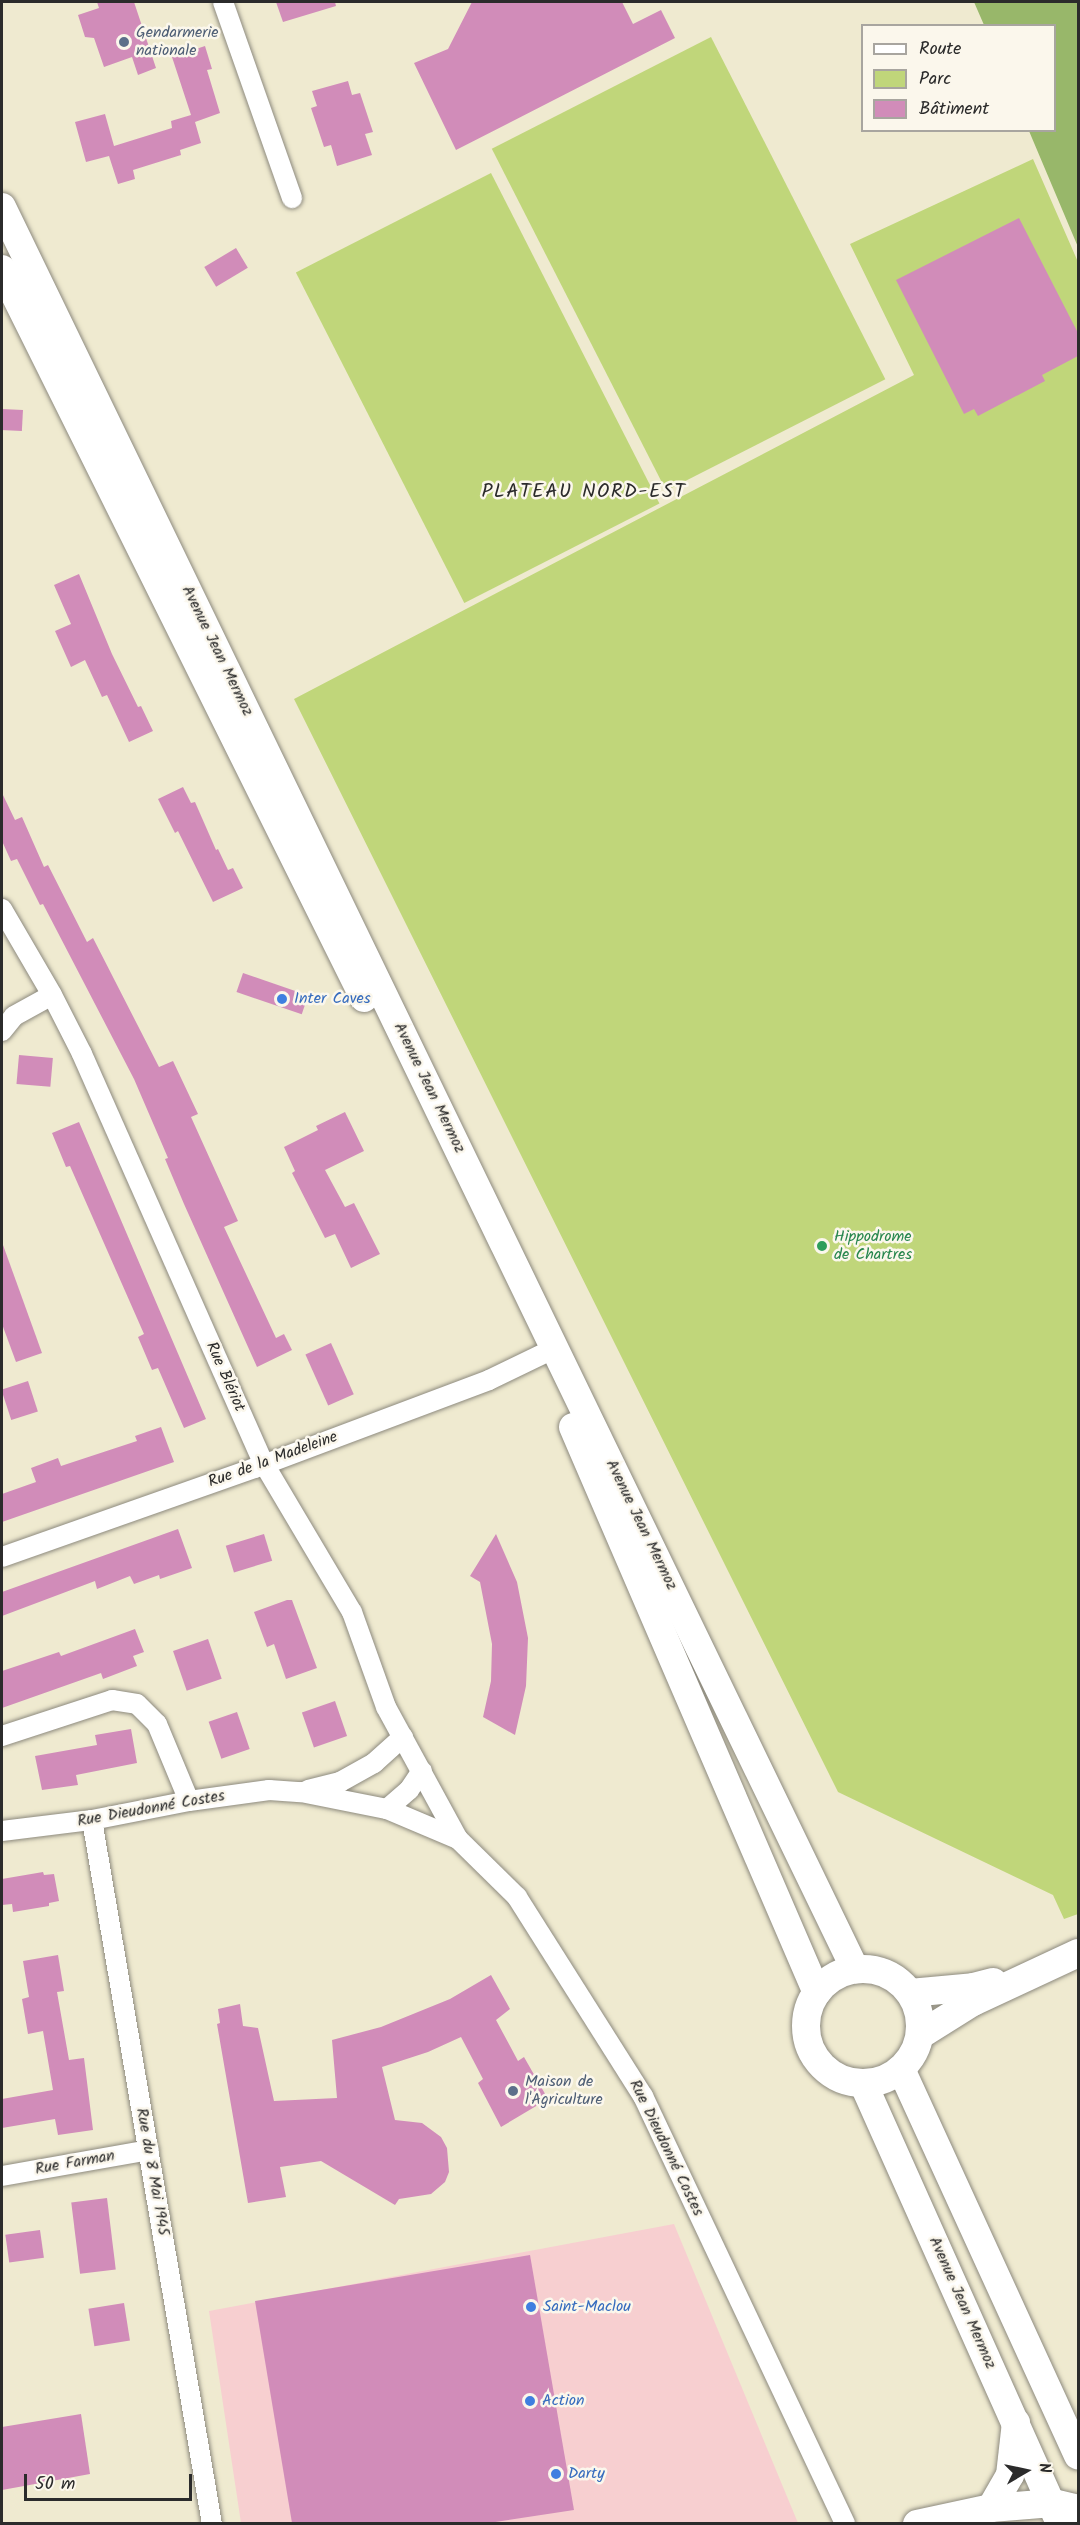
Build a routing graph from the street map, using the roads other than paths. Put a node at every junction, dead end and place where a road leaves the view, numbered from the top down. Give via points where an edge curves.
1 (223, 2) edge
2 (292, 198) dead end
3 (2, 207) edge
4 (2, 269) edge
5 (2, 909) edge
6 (52, 995) junction
7 (2, 1031) edge
8 (541, 1355) junction
9 (264, 1464) junction
10 (2, 1557) edge
11 (2, 1736) edge
12 (403, 1737) junction
13 (422, 1771) junction
14 (301, 1792) junction
15 (189, 1801) junction
16 (387, 1809) junction
17 (92, 1820) junction
18 (2, 1830) edge
19 (458, 1839) junction
20 (1078, 1953) edge
21 (855, 1969) junction
22 (1036, 1971) junction
23 (817, 1993) junction
24 (910, 1994) junction
25 (920, 2035) junction
26 (901, 2069) junction
27 (863, 2083) junction
28 (149, 2150) junction
29 (2, 2176) edge
30 (1016, 2422) junction
31 (1078, 2455) edge
32 (991, 2508) junction
33 (1064, 2512) edge
34 (212, 2523) edge
35 (845, 2523) edge
36 (917, 2523) edge

1 - 2 street
3 - 21 main road, Avenue Jean Mermoz
4 - 8 main road, Avenue Jean Mermoz
5 - 6 street, Rue Blériot
6 - 7 street via 14,1016
6 - 9 street, Rue Blériot via 82,1054
8 - 9 street, Rue de la Madeleine via 489,1380
8 - 23 main road, Avenue Jean Mermoz
9 - 10 street, Rue de la Madeleine
9 - 12 street, Rue Blériot via 352,1612 386,1707
11 - 15 street via 112,1700 137,1704 157,1724
12 - 13 street, Rue Blériot
12 - 14 street, Rue Dieudonné Costes via 366,1768 340,1782
13 - 16 street via 409,1790
13 - 19 street, Rue Blériot
14 - 15 street, Rue Dieudonné Costes via 269,1790
14 - 16 street, Rue Dieudonné Costes
15 - 17 street, Rue Dieudonné Costes
16 - 19 street, Rue Dieudonné Costes
17 - 18 street, Rue Dieudonné Costes
17 - 28 street, Rue du 8 Mai 1945
19 - 35 street, Rue Dieudonné Costes via 517,1897 643,2096
20 - 22 main road
21 - 23 main road via 827,1982
21 - 24 main road via 886,1974
22 - 24 main road via 974,1988
22 - 25 main road via 973,2002
23 - 27 main road via 806,2026 817,2059 845,2080
24 - 25 main road via 920,2020
25 - 26 main road
26 - 27 main road
26 - 31 main road
27 - 30 main road, Avenue Jean Mermoz
28 - 29 street, Rue Farman
28 - 34 street, Rue du 8 Mai 1945
30 - 32 main road via 1010,2475
30 - 33 main road, Avenue Jean Mermoz
32 - 33 main road
32 - 36 main road

